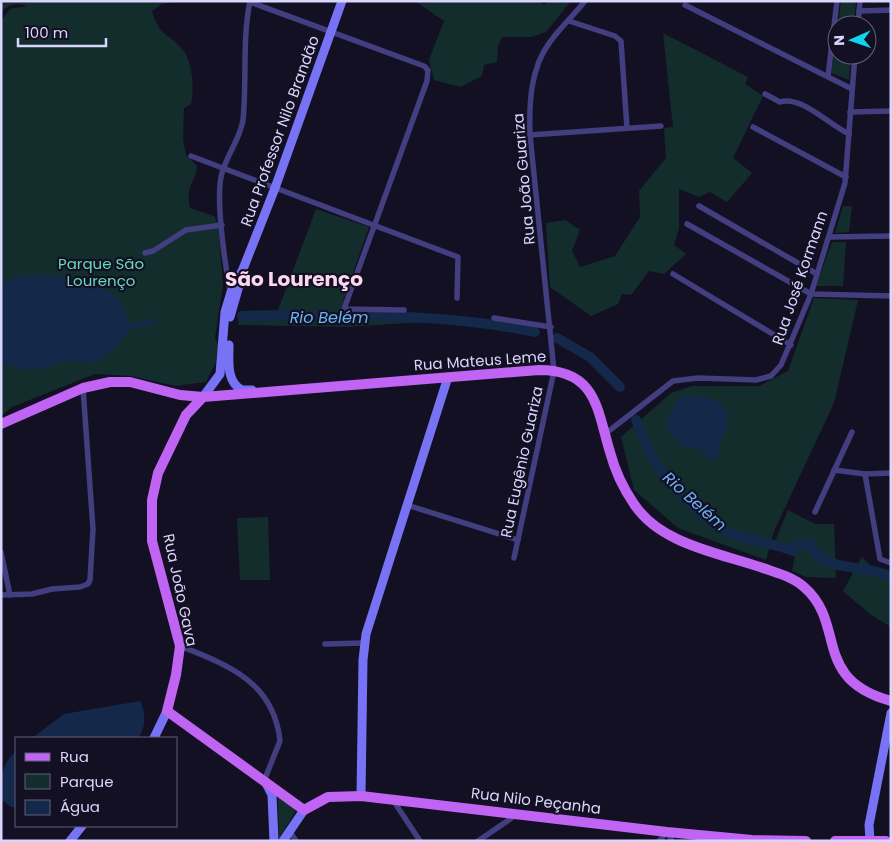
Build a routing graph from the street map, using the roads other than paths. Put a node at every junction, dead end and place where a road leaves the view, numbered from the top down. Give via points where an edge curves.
1 (342, 1) edge
2 (585, 1) edge
3 (837, 1) edge
4 (860, 1) edge
5 (250, 2) edge
6 (684, 5) dead end
7 (891, 10) edge
8 (859, 11) junction
9 (859, 15) edge
10 (569, 21) junction
11 (331, 32) junction
12 (854, 65) edge
13 (828, 76) junction
14 (852, 89) junction
15 (765, 94) dead end
16 (891, 111) edge
17 (850, 112) junction
18 (661, 126) dead end
19 (753, 127) dead end
20 (627, 128) junction
21 (849, 134) junction
22 (530, 135) junction
23 (191, 156) dead end
24 (223, 169) junction
25 (846, 177) junction
26 (275, 188) junction
27 (700, 206) dead end
28 (222, 224) junction
29 (687, 224) dead end
30 (375, 225) junction
31 (891, 236) edge
32 (829, 237) junction
33 (145, 253) dead end
34 (243, 269) junction
35 (673, 274) dead end
36 (817, 274) junction
37 (231, 292) junction
38 (811, 294) junction
39 (891, 296) edge
40 (457, 298) dead end
41 (404, 310) dead end
42 (494, 318) dead end
43 (551, 327) junction
44 (790, 344) junction
45 (554, 371) junction
46 (448, 377) junction
47 (110, 382) junction
48 (83, 388) junction
49 (276, 393) junction
50 (203, 397) junction
51 (188, 412) junction
52 (1, 424) edge
53 (852, 432) dead end
54 (604, 434) junction
55 (834, 470) junction
56 (891, 473) edge
57 (866, 474) junction
58 (407, 505) junction
59 (815, 512) dead end
60 (518, 540) junction
61 (1, 552) edge
62 (514, 558) dead end
63 (891, 563) edge
64 (1, 595) edge
65 (10, 595) junction
66 (364, 643) junction
67 (325, 644) dead end
68 (180, 646) junction
69 (891, 702) edge
70 (167, 711) junction
71 (891, 713) edge
72 (154, 737) edge
73 (264, 780) junction
74 (361, 796) junction
75 (393, 800) junction
76 (304, 810) junction
77 (518, 814) junction
78 (81, 827) edge
79 (289, 830) junction
80 (670, 836) edge
81 (70, 841) edge
82 (274, 841) edge
83 (284, 841) edge
84 (296, 841) edge
85 (420, 841) edge
86 (478, 841) edge
87 (660, 841) edge
88 (806, 841) edge
89 (835, 841) edge
90 (870, 841) edge
91 (886, 841) edge

1 - 11 main road, Rua Professor Nilo Brandão
2 - 10 street, Rua João Guariza
3 - 13 street
4 - 8 street
5 - 11 street
5 - 24 street via 242,126
6 - 13 street
7 - 8 street
8 - 9 street
10 - 20 street via 616,36 621,41
10 - 22 street, Rua João Guariza via 545,48 537,69 530,100
11 - 26 main road, Rua Professor Nilo Brandão
11 - 30 street via 428,70 427,81
12 - 14 street, Rua José Kormann
13 - 14 street
14 - 17 street, Rua José Kormann
15 - 21 street via 780,102 788,100 816,112
16 - 17 street
17 - 21 street, Rua José Kormann
18 - 20 street
19 - 25 street
20 - 22 street
21 - 25 street, Rua José Kormann
22 - 43 street, Rua João Guariza
23 - 24 street
24 - 26 street
24 - 28 street via 220,192
25 - 32 street, Rua José Kormann
26 - 30 street
26 - 34 main road, Rua Professor Nilo Brandão
27 - 36 street
28 - 33 street via 186,230
28 - 37 street
29 - 38 street
30 - 40 street via 458,257
30 - 41 street via 344,309
31 - 32 street
32 - 36 street, Rua José Kormann
34 - 37 main road, Rua Professor Nilo Brandão
34 - 49 main road, Rua Professor Nilo Brandão via 230,317 229,374 242,390
35 - 44 street
36 - 38 street, Rua José Kormann
37 - 50 main road, Rua Professor Nilo Brandão via 225,312 220,374
38 - 39 street
38 - 44 street, Rua José Kormann
42 - 43 street
43 - 45 street, Rua João Guariza
44 - 54 street, Rua José Kormann via 781,365 771,376 756,380 698,378 674,381
45 - 46 main road, Rua Mateus Leme
45 - 54 main road, Rua Mateus Leme via 575,379 593,396
45 - 60 street, Rua Eugênio Guariza
46 - 49 main road, Rua Mateus Leme
46 - 58 main road
47 - 48 main road, Rua Mateus Leme
47 - 50 main road, Rua Mateus Leme via 130,382 180,395
47 - 51 main road, Rua Mateus Leme via 181,400
48 - 52 main road, Rua Mateus Leme
48 - 65 street via 92,529 88,584
49 - 50 main road, Rua Mateus Leme
49 - 51 main road via 206,404
50 - 51 main road, Rua João Gava
51 - 68 main road, Rua João Gava via 158,473 151,509 152,541
53 - 55 street
54 - 69 main road, Rua Mateus Leme via 620,480 649,523 668,536 775,572 804,587 821,610 832,651 844,672 858,688
55 - 57 street
55 - 59 street
56 - 57 street
57 - 63 street via 880,559
58 - 60 street
58 - 66 main road
60 - 62 street, Rua Eugênio Guariza
61 - 65 street
64 - 65 street
66 - 67 street
66 - 74 main road
68 - 70 main road, Rua João Gava
68 - 73 street via 239,674 264,694 280,741
70 - 72 main road, Rua João Gava
70 - 73 main road
71 - 90 main road via 870,825
73 - 76 main road
73 - 82 main road via 272,795
74 - 75 main road, Rua Nilo Peçanha
74 - 76 main road, Rua Nilo Peçanha via 328,797
75 - 77 main road, Rua Nilo Peçanha
75 - 85 street
76 - 79 main road, Rua Nilo Peçanha
77 - 80 main road, Rua Nilo Peçanha
77 - 86 street
78 - 81 main road
79 - 83 main road, Rua Nilo Peçanha
79 - 84 street
80 - 87 street
80 - 88 main road, Rua Nilo Peçanha
89 - 90 main road
90 - 91 main road

